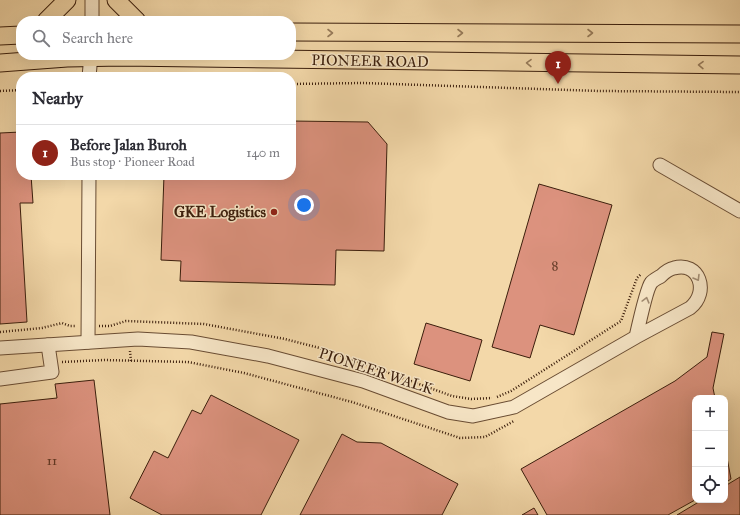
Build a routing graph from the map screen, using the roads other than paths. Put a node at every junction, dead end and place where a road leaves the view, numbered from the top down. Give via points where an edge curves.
1 (67, 0) edge
2 (92, 0) edge
3 (116, 0) edge
4 (51, 16) edge
5 (92, 16) edge
6 (133, 16) edge
7 (296, 32) edge
8 (740, 34) edge
9 (16, 35) edge
10 (0, 36) edge
11 (296, 59) edge
12 (39, 60) edge
13 (91, 60) edge
14 (0, 63) edge
15 (740, 65) edge
16 (89, 72) edge
17 (660, 165) dead end
18 (89, 180) edge
19 (740, 211) edge
20 (636, 337) junction
21 (88, 342) junction
22 (48, 344) junction
23 (0, 348) edge
24 (0, 379) edge

1 - 4 main road
2 - 5 street
3 - 6 main road
7 -> 8 main road, PIONEER ROAD
9 - 10 main road
15 -> 11 main road, PIONEER ROAD
12 - 14 main road, PIONEER ROAD
13 - 16 street
17 - 19 street
18 - 21 street
20 -> 20 street, PIONEER WALK via 650,284 667,270 674,268 681,267 693,272 698,277 701,291 696,304
20 - 21 street, PIONEER WALK via 514,407 473,416 448,412 363,381 268,356 191,342 138,339
21 - 22 street, PIONEER WALK
22 - 23 street, PIONEER WALK
22 - 24 street via 52,372

